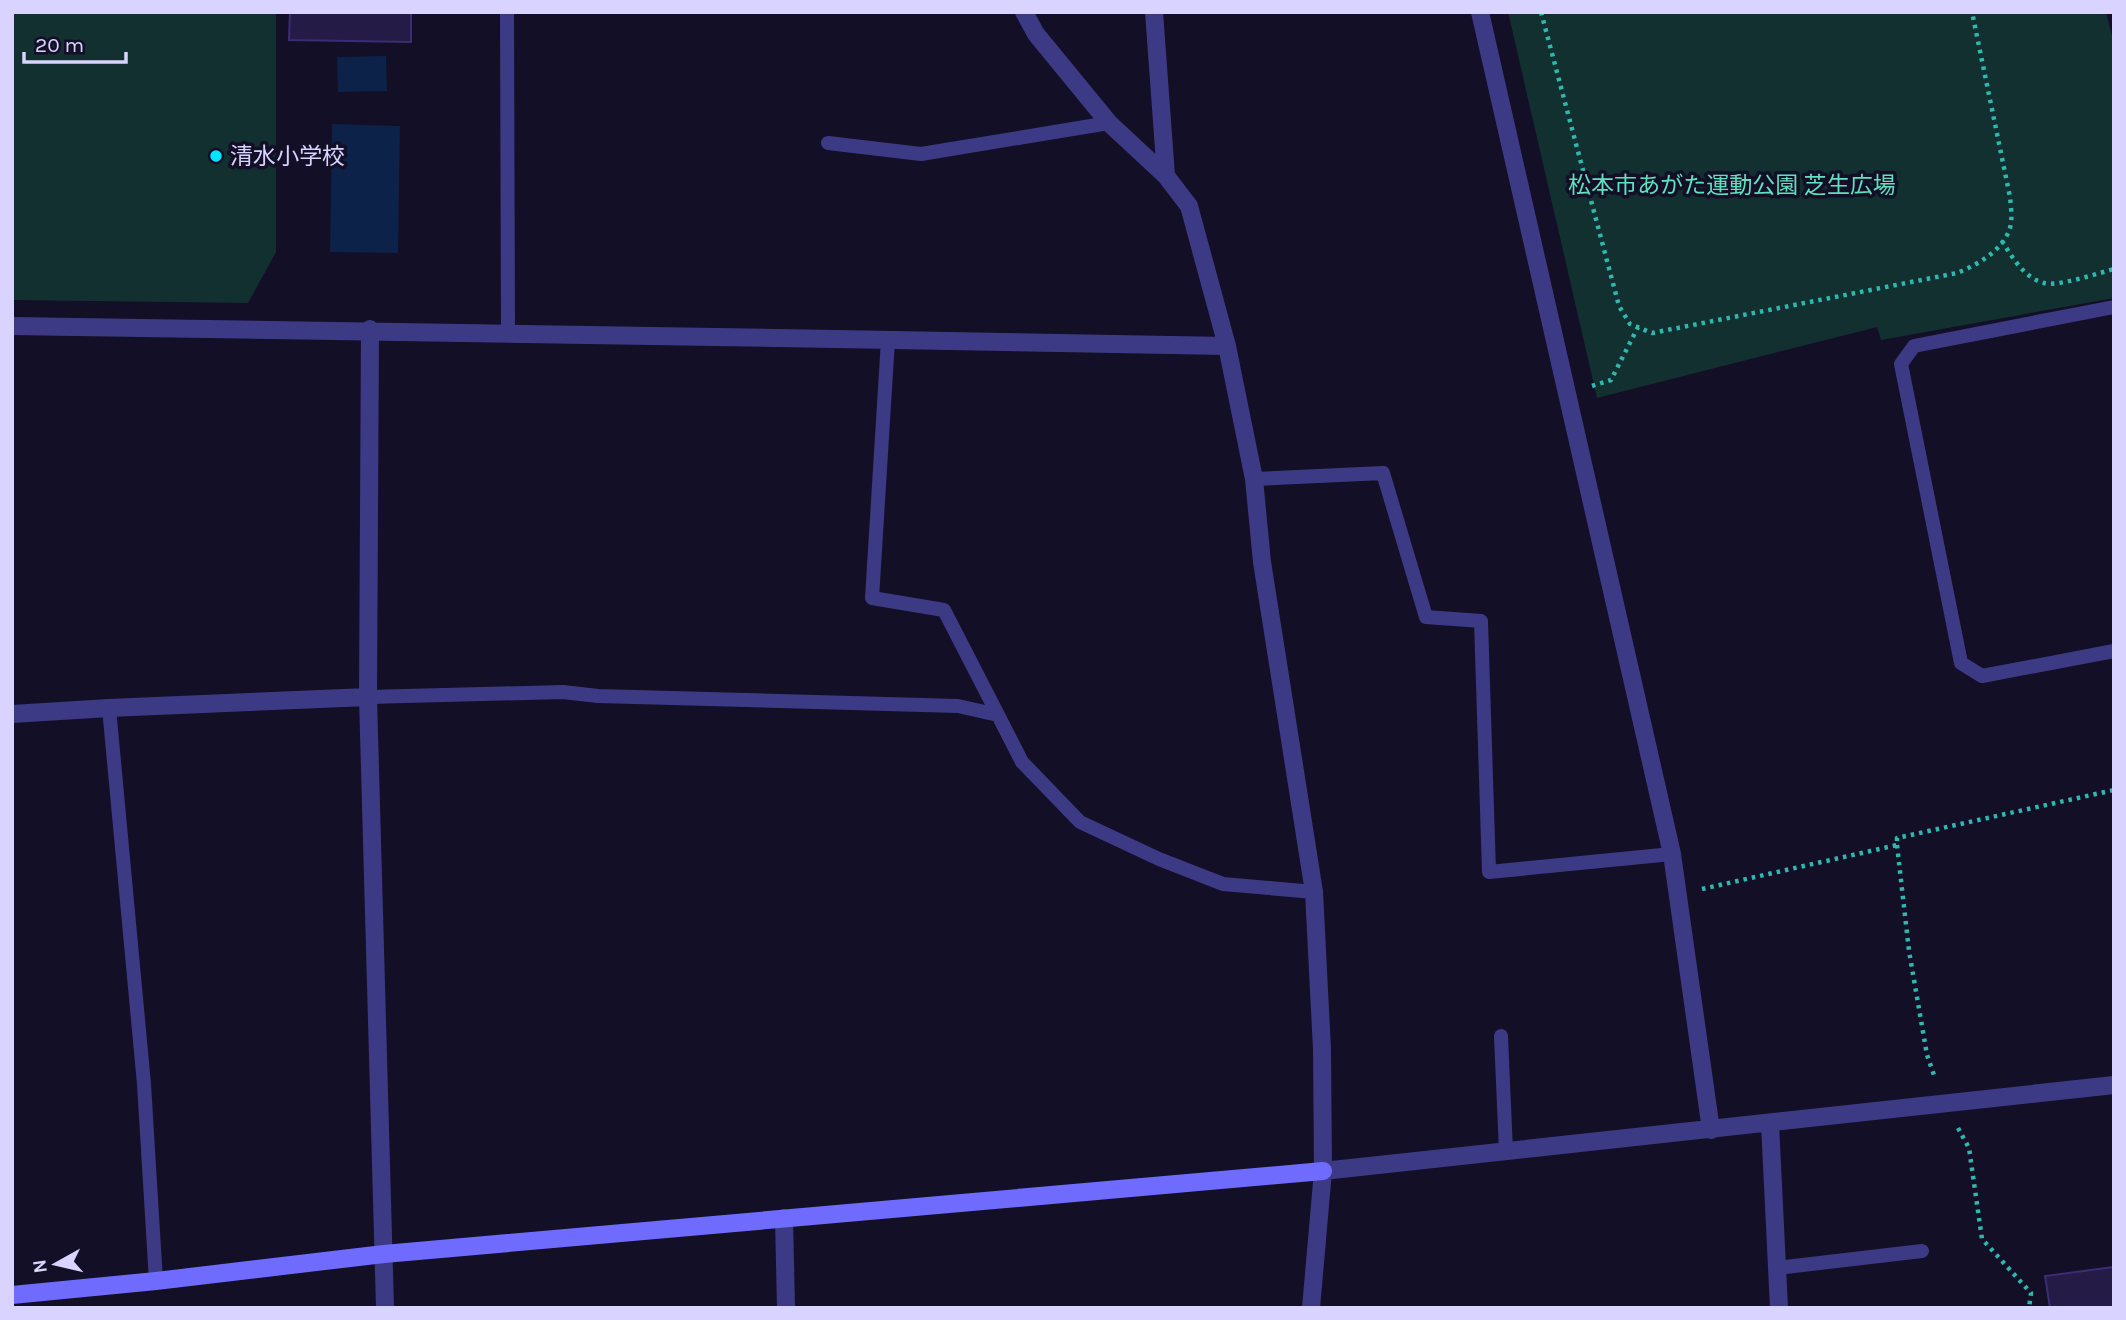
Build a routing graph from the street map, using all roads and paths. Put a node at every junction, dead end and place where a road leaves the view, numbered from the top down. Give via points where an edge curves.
1 (507, 12) edge
2 (1024, 12) edge
3 (1154, 12) edge
4 (1480, 12) edge
5 (1541, 12) edge
6 (1972, 12) edge
7 (1109, 123) junction
8 (828, 143) dead end
9 (1166, 176) junction
10 (2002, 241) junction
11 (2114, 269) edge
12 (2114, 307) edge
13 (12, 326) edge
14 (1638, 327) junction
15 (370, 329) junction
16 (508, 334) junction
17 (888, 340) junction
18 (1227, 346) junction
19 (1587, 387) dead end
20 (1254, 478) junction
21 (2114, 651) edge
22 (368, 697) junction
23 (109, 708) junction
24 (12, 714) edge
25 (998, 715) junction
26 (2114, 790) edge
27 (1897, 845) junction
28 (1672, 854) junction
29 (1702, 888) dead end
30 (1314, 892) junction
31 (1501, 1036) dead end
32 (2114, 1085) edge
33 (1945, 1103) junction
34 (1770, 1124) junction
35 (1711, 1130) junction
36 (1506, 1152) junction
37 (1323, 1171) junction
38 (784, 1218) junction
39 (1922, 1251) dead end
40 (384, 1254) junction
41 (1777, 1268) junction
42 (156, 1280) junction
43 (12, 1295) edge
44 (385, 1308) edge
45 (786, 1308) edge
46 (1311, 1308) edge
47 (1779, 1308) edge
48 (2029, 1308) edge

1 - 16 lane
2 - 7 street via 1036,34
3 - 9 street
4 - 28 street
5 - 14 path via 1619,306 1630,324
6 - 10 path via 2010,197 2009,231
7 - 8 lane via 921,153
7 - 9 street
9 - 18 street via 1189,206
10 - 11 path via 2017,264 2044,283
10 - 14 path via 1980,263 1957,273 1652,333
12 - 21 lane via 1914,346 1901,364 1961,663 1982,676
13 - 15 street
14 - 19 path via 1611,380
15 - 16 street
15 - 22 street
16 - 17 street
17 - 18 street
17 - 25 lane via 872,598 944,610
18 - 20 street
20 - 28 lane via 1383,473 1426,617 1481,621 1489,872
20 - 30 street via 1262,562
22 - 23 street
22 - 25 lane via 563,692 958,706
22 - 40 street
23 - 24 street
23 - 42 lane via 144,1084
25 - 30 lane via 1022,762 1080,821 1223,884
26 - 27 path via 1897,838
27 - 29 path
27 - 33 path via 1927,1055
28 - 35 street
30 - 37 street
31 - 36 lane
32 - 33 street
33 - 34 street
33 - 48 path via 1969,1148 1982,1240 2031,1293
34 - 35 street
34 - 41 street
35 - 36 street
36 - 37 street
37 - 38 street
37 - 46 street
38 - 40 street
38 - 45 street
39 - 41 lane
40 - 42 street
40 - 44 street
41 - 47 street
42 - 43 street

